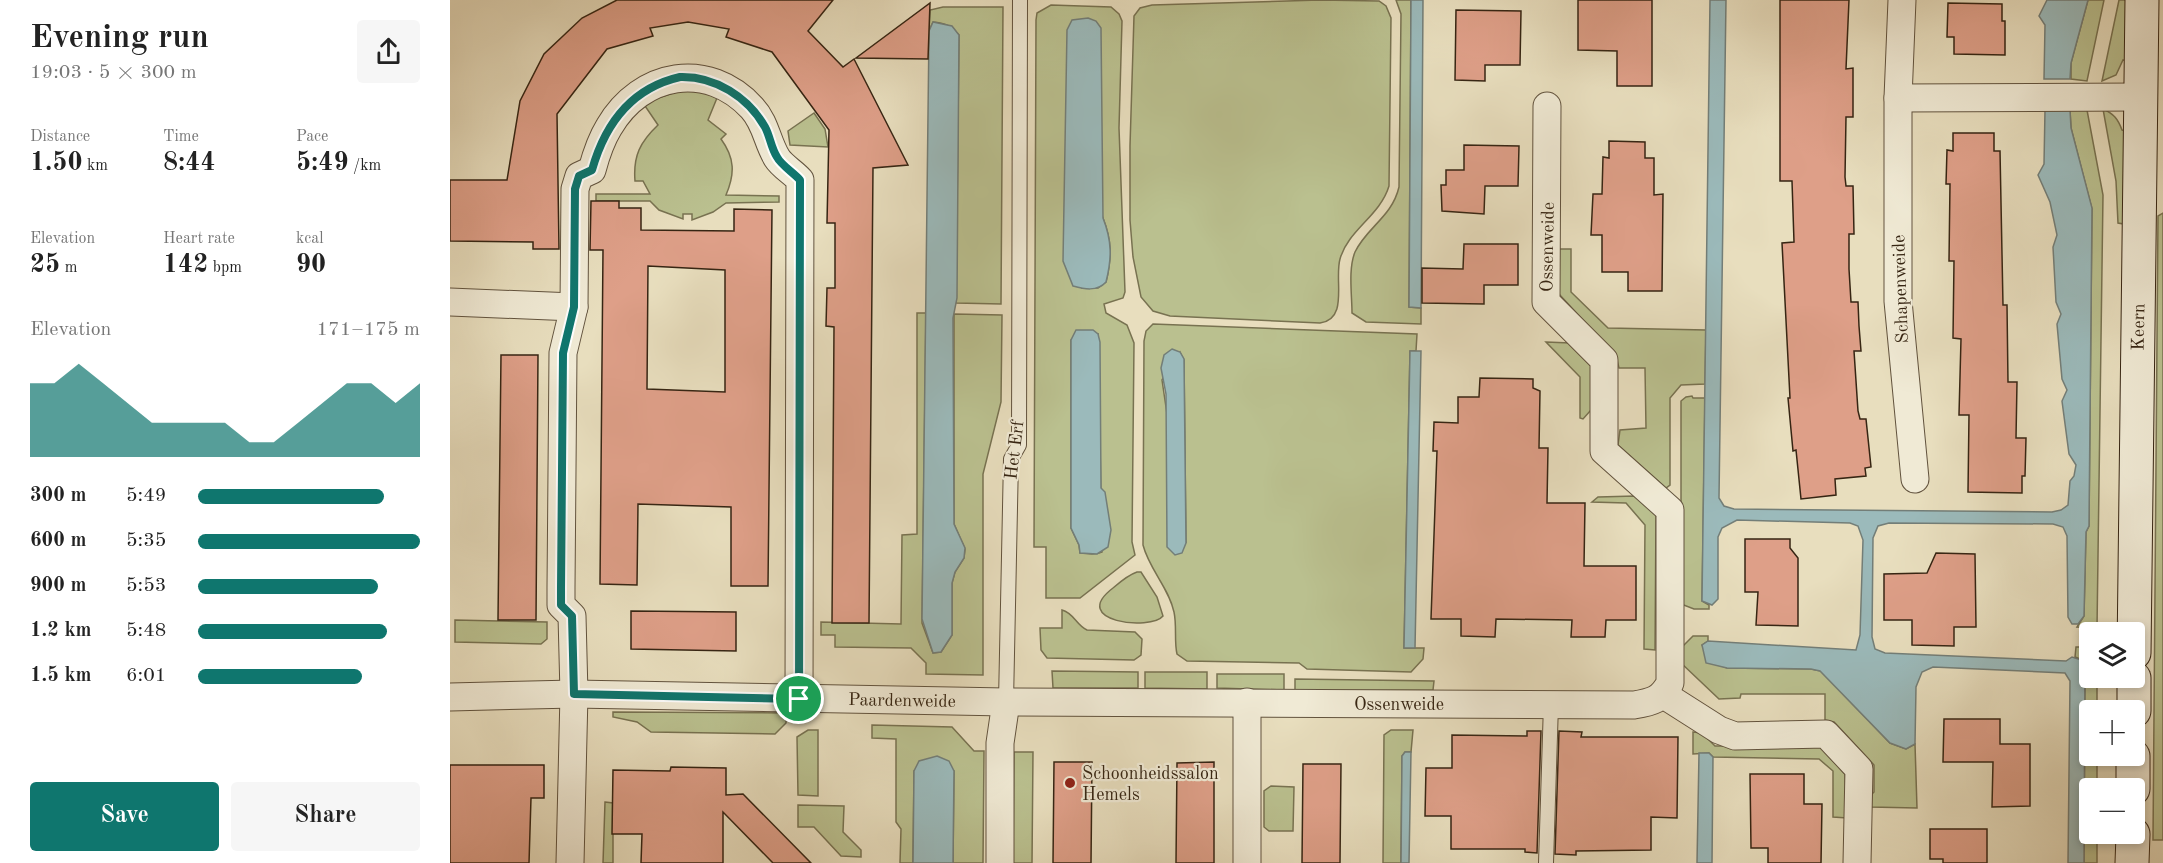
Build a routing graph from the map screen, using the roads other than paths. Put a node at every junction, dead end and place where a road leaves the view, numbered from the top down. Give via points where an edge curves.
1 (1020, 0) edge
2 (1902, 0) edge
3 (2142, 0) edge
4 (2140, 97) junction
5 (1898, 98) junction
6 (1547, 106) dead end
7 (450, 302) edge
8 (574, 307) junction
9 (1915, 479) dead end
10 (2134, 622) edge
11 (574, 694) junction
12 (1664, 694) junction
13 (450, 697) edge
14 (799, 699) junction
15 (1006, 702) junction
16 (1247, 702) junction
17 (1551, 704) junction
18 (2133, 844) edge
19 (570, 863) edge
20 (1000, 863) edge
21 (1247, 863) edge
22 (1546, 863) edge
23 (1857, 863) edge
24 (2132, 863) edge

1 - 15 lane, Het Erf via 1019,445 1011,459
2 - 5 street, Schapenweide
3 - 4 street, Keern
4 - 5 street
4 - 10 street, Keern
5 - 9 street, Schapenweide via 1898,301
6 - 12 street, Ossenweide via 1546,302 1604,360 1604,451 1670,510 1670,683
7 - 8 street
8 - 11 street via 563,353 561,588 561,605 572,616
8 - 14 street via 575,189 579,176 592,170 610,125 626,106 644,90 670,79 691,77 715,83 752,108 777,159 800,180 802,191
11 - 13 street, Paardenweide
11 - 14 street, Paardenweide
11 - 19 street
12 - 17 street, Ossenweide via 1657,700 1634,705
12 - 23 street via 1735,736 1826,734 1859,769
14 - 15 street, Paardenweide
15 - 16 street, Ossenweide
15 - 20 street, Het Erf via 1000,743
16 - 17 street, Ossenweide
16 - 21 street
17 - 22 lane
18 - 24 street

